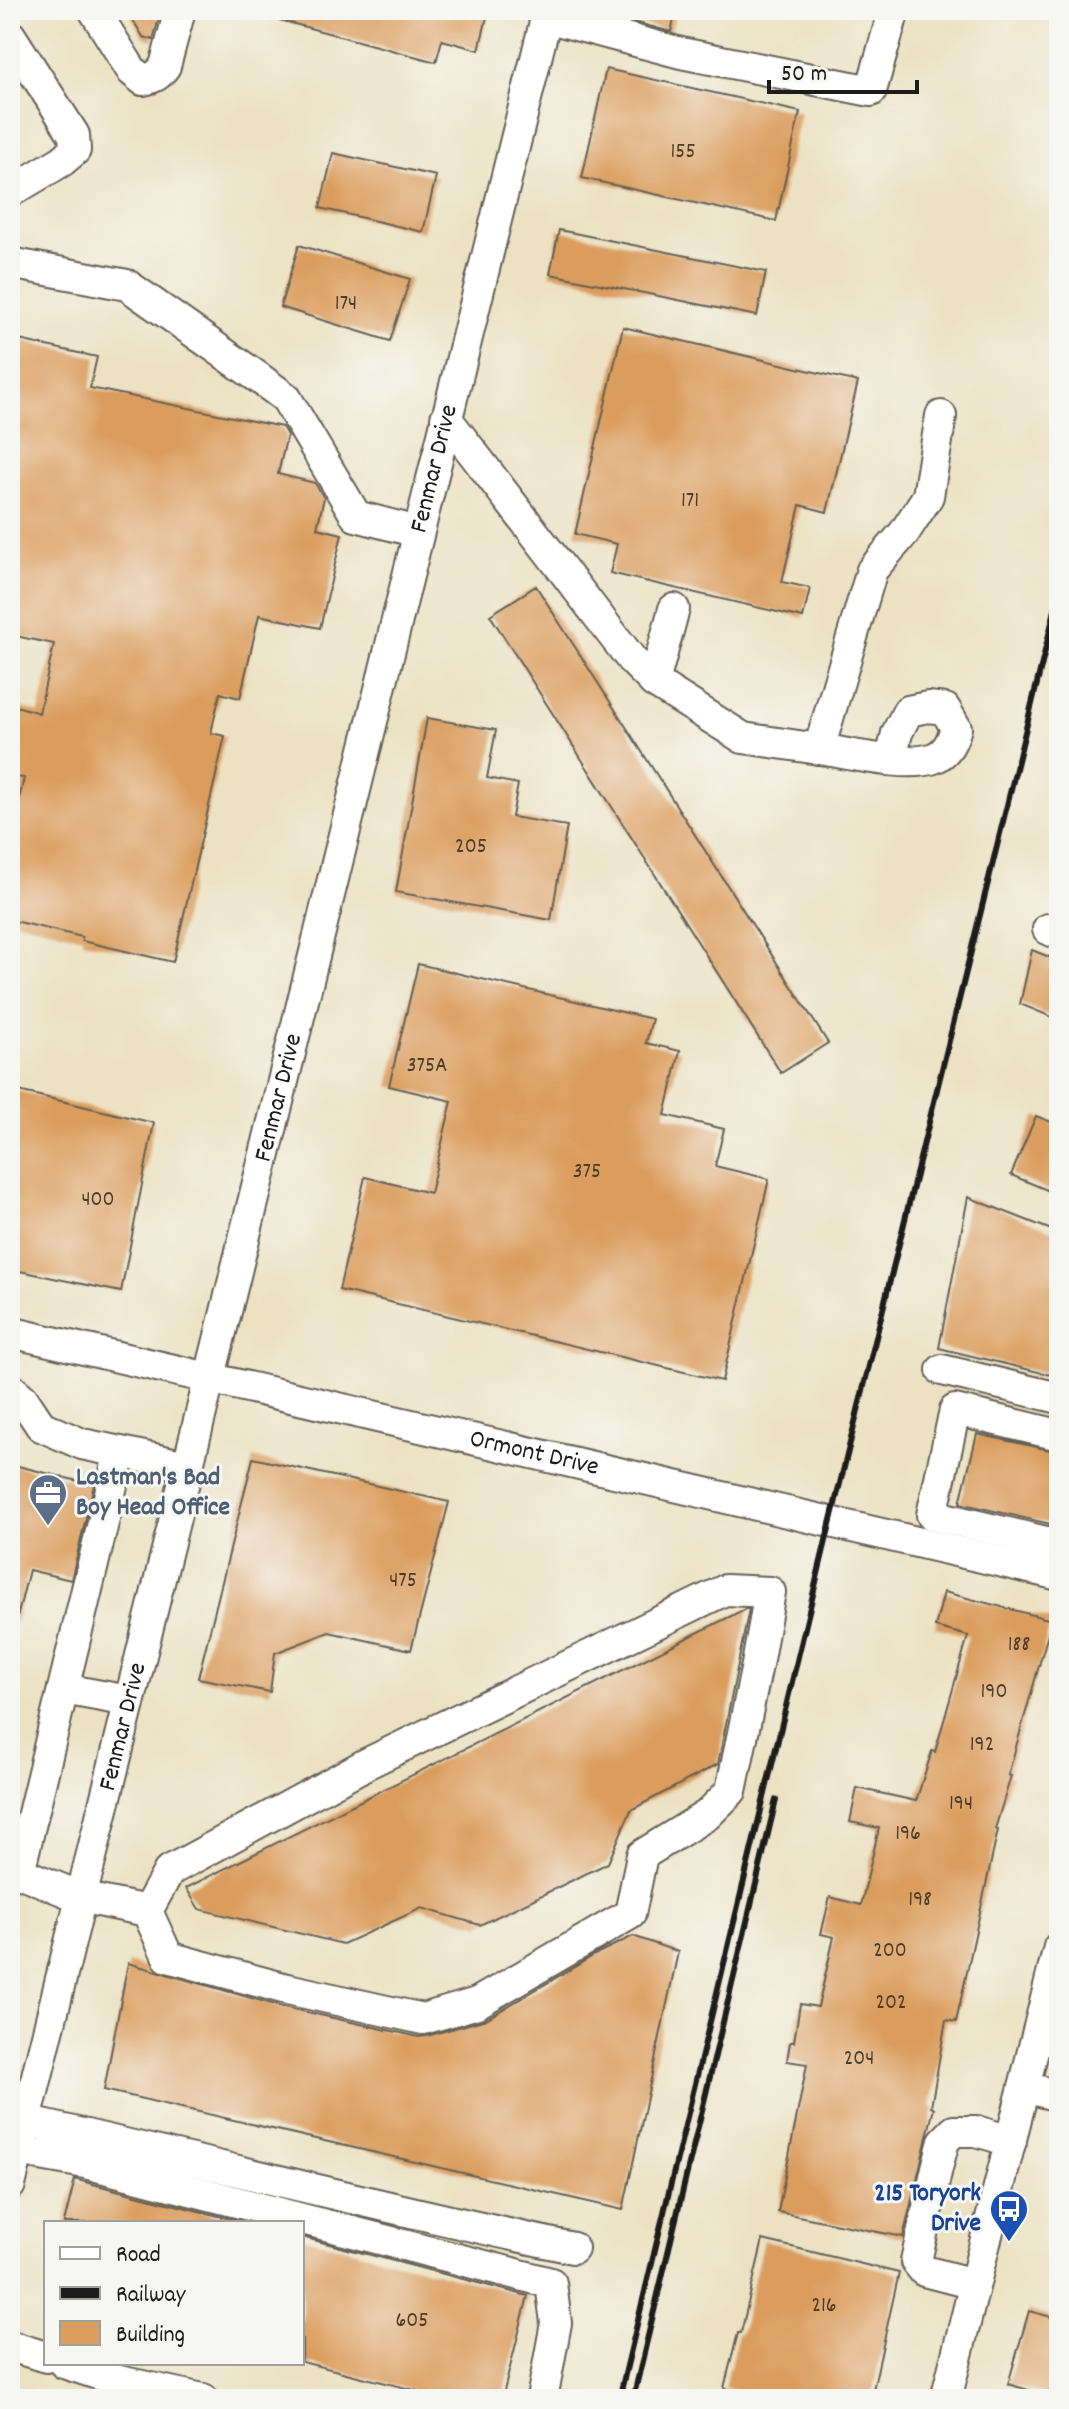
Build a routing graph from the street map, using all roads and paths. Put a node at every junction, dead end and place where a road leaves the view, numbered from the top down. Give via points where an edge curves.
1 (94, 10) edge
2 (180, 10) edge
3 (894, 10) edge
4 (547, 14) edge
5 (10, 35) edge
6 (10, 192) edge
7 (10, 263) edge
8 (941, 416) dead end
9 (446, 418) junction
10 (418, 532) junction
11 (674, 609) dead end
12 (654, 682) junction
13 (819, 749) junction
14 (891, 759) dead end
15 (10, 1332) edge
16 (942, 1370) dead end
17 (209, 1379) junction
18 (10, 1388) edge
19 (1059, 1398) edge
20 (1059, 1435) edge
21 (120, 1452) junction
22 (187, 1466) junction
23 (1059, 1545) edge
24 (1059, 1575) edge
25 (63, 1689) junction
26 (129, 1701) junction
27 (15, 1869) edge
28 (80, 1897) junction
29 (147, 1911) junction
30 (1059, 1947) edge
31 (1050, 2020) edge
32 (1024, 2087) junction
33 (1059, 2096) edge
34 (25, 2121) junction
35 (1011, 2141) junction
36 (18, 2151) junction
37 (10, 2185) edge
38 (573, 2248) dead end
39 (974, 2284) junction
40 (10, 2346) edge
41 (44, 2356) edge
42 (70, 2365) edge
43 (203, 2399) edge
44 (542, 2399) edge
45 (946, 2399) edge

1 - 2 street via 143,80 161,74
3 - 4 street via 871,91 681,53
4 - 9 street, Fenmar Drive
5 - 6 street via 74,135 75,150
7 - 10 street via 127,285 286,398 356,516
8 - 13 street via 928,496 872,570
9 - 10 street, Fenmar Drive
9 - 12 street
10 - 17 street, Fenmar Drive
11 - 12 street
12 - 13 street via 743,738
13 - 14 street
15 - 17 street, Ormont Drive
16 - 19 street
17 - 22 street, Fenmar Drive
17 - 24 street, Ormont Drive
18 - 21 street via 41,1426 82,1444
20 - 23 street via 955,1410 932,1515
21 - 22 street
21 - 25 street
22 - 26 street, Fenmar Drive
25 - 26 street
25 - 27 street
26 - 28 street, Fenmar Drive
27 - 28 street
28 - 29 street
28 - 34 street, Fenmar Drive
29 - 29 street via 168,1957 423,2019 477,2003 630,1914 642,1855 707,1815 731,1791 770,1592 725,1590 368,1763 169,1871
30 - 31 street
31 - 32 street
32 - 33 street
32 - 35 street
34 - 36 street, Fenmar Drive
34 - 38 street
35 - 39 street
35 - 39 street via 954,2131 944,2141 937,2168 916,2261 924,2271
36 - 37 street, Fenmar Drive
36 - 44 street via 85,2163 551,2283 556,2323
39 - 45 street
40 - 41 street
42 - 43 street

